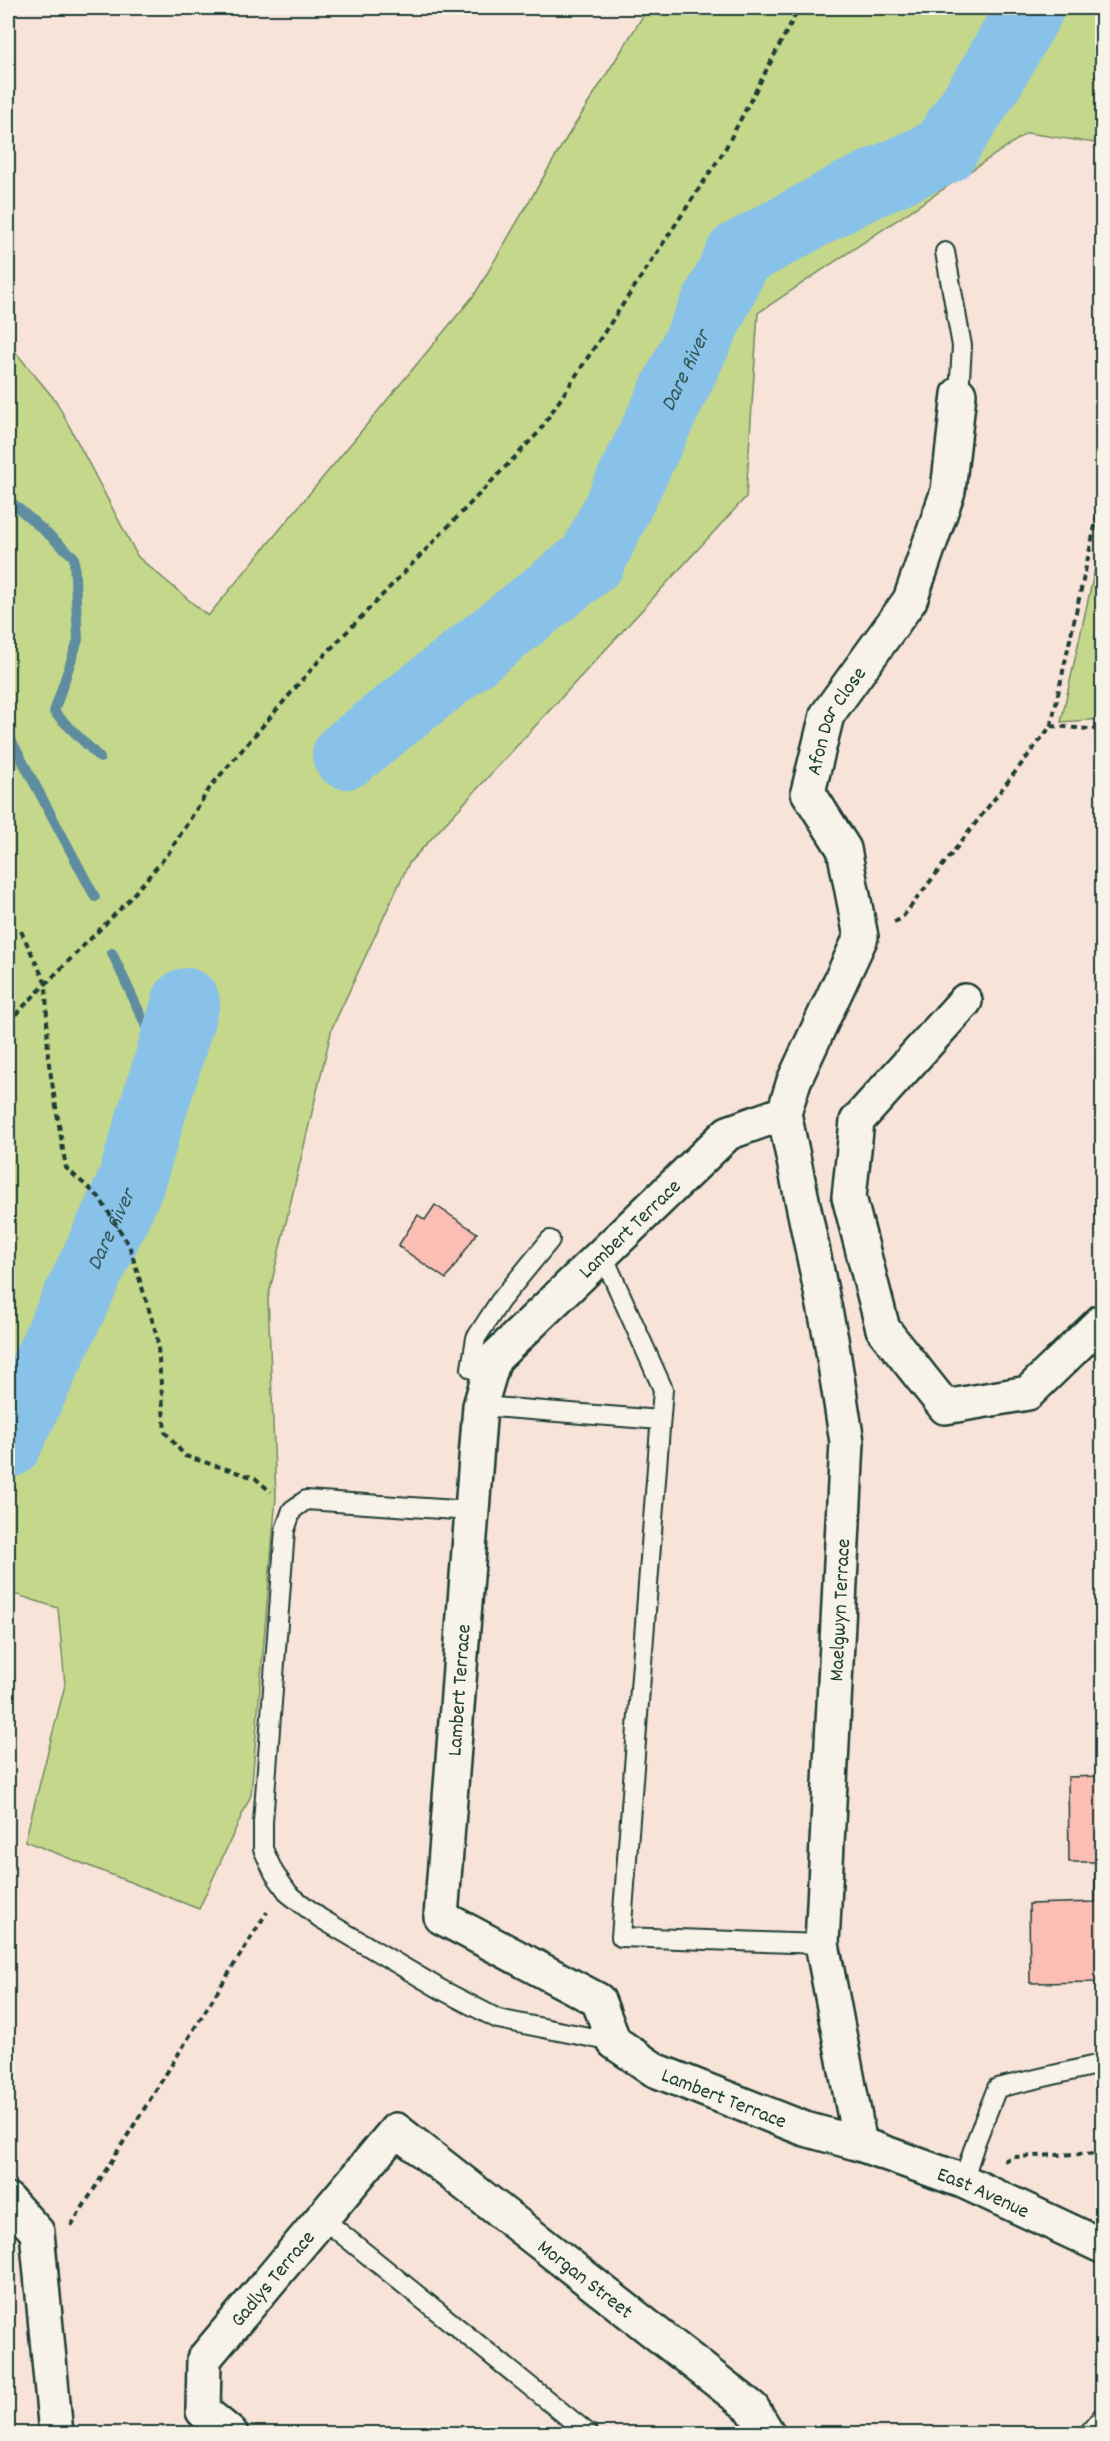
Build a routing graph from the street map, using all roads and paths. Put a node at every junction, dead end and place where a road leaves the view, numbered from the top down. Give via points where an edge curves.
1 (800, 8) edge
2 (1102, 162) edge
3 (945, 252) dead end
4 (1102, 252) edge
5 (959, 394) joint
6 (1102, 494) edge
7 (1051, 726) junction
8 (1102, 730) edge
9 (21, 931) dead end
10 (861, 938) junction
11 (46, 984) junction
12 (964, 1000) dead end
13 (8, 1022) edge
14 (784, 1113) junction
15 (550, 1240) dead end
16 (602, 1253) junction
17 (878, 1308) junction
18 (1102, 1321) edge
19 (831, 1339) junction
20 (484, 1392) junction
21 (660, 1420) junction
22 (292, 1510) junction
23 (471, 1511) junction
24 (288, 1894) junction
25 (822, 1944) junction
26 (614, 2042) junction
27 (1096, 2065) dead end
28 (396, 2130) joint
29 (860, 2144) junction
30 (1102, 2153) edge
31 (963, 2181) junction
32 (8, 2200) edge
33 (322, 2218) junction
34 (71, 2226) dead end
35 (1102, 2246) edge
36 (15, 2342) dead end
37 (8, 2360) edge
38 (1102, 2417) edge
39 (56, 2433) edge
40 (231, 2433) edge
41 (589, 2433) edge
42 (768, 2433) edge
43 (1088, 2433) edge

1 - 11 path via 724,151 538,433 316,664 211,786 161,862
2 - 4 path
3 - 5 lane via 962,346
5 - 10 street, Afon Dar Close via 948,491 910,600 827,715 808,792 844,849
6 - 7 path
7 - 8 path
7 - 10 path via 901,919
9 - 11 path
10 - 14 street, Maelgwyn Terrace via 794,1081
11 - 13 path
11 - 22 path via 48,1058 66,1168 99,1197 129,1245 157,1336 165,1432 185,1456 255,1478
12 - 17 street via 857,1121 849,1197
14 - 16 street, Lambert Terrace via 728,1133
14 - 19 street, Maelgwyn Terrace
15 - 20 lane via 500,1301 476,1338 471,1368
16 - 20 street, Lambert Terrace via 494,1359
16 - 21 lane via 663,1389
17 - 18 street via 883,1329 945,1407 1028,1394
17 - 19 street
19 - 25 street, Maelgwyn Terrace via 847,1442
20 - 21 lane
20 - 23 street, Lambert Terrace
21 - 25 lane via 621,1937
22 - 23 lane via 306,1500
22 - 24 lane via 285,1530 263,1822 263,1849
23 - 26 street, Lambert Terrace via 441,1917 598,2000
24 - 26 lane via 320,1918 498,2019
24 - 34 path via 265,1914
25 - 29 street, Maelgwyn Terrace
26 - 29 street, Lambert Terrace via 655,2070 805,2129
27 - 31 lane via 997,2088
28 - 33 street, Gadlys Terrace
28 - 42 street, Morgan Street via 752,2408
29 - 31 street, East Avenue
30 - 31 path via 1012,2157
31 - 35 street, East Avenue
32 - 39 street via 37,2232
33 - 40 street, Gadlys Terrace via 204,2359 203,2411
33 - 41 lane
36 - 37 path
38 - 43 lane

